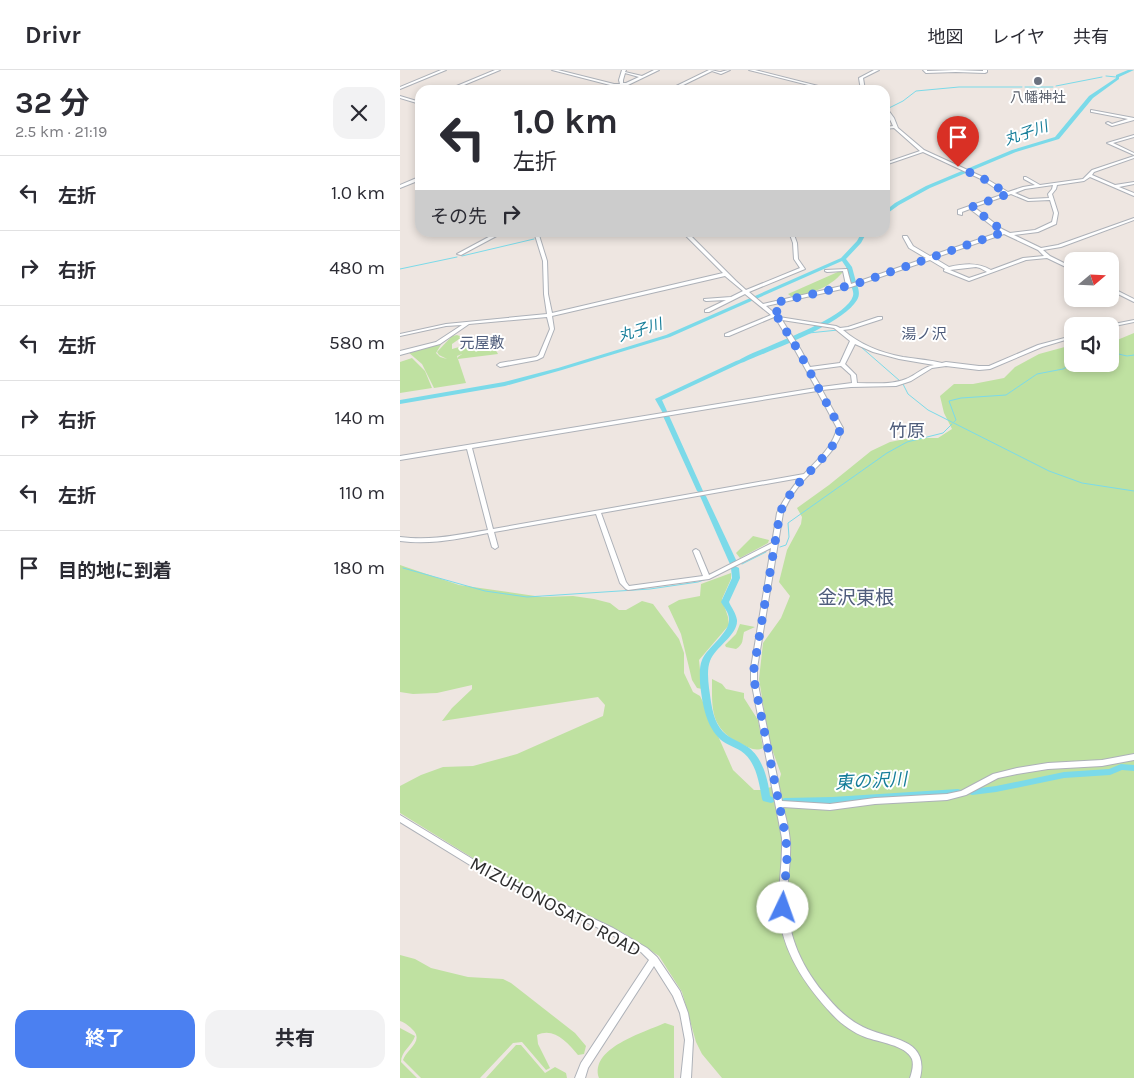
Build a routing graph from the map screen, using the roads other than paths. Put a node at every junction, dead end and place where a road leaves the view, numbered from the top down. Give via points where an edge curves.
1 (444, 70) edge
2 (498, 70) edge
3 (554, 70) edge
4 (657, 70) edge
5 (711, 70) edge
6 (728, 70) edge
7 (751, 70) edge
8 (878, 70) edge
9 (925, 70) edge
10 (985, 70) edge
11 (623, 71) edge
12 (643, 77) junction
13 (461, 85) edge
14 (621, 85) junction
15 (680, 85) edge
16 (812, 85) edge
17 (862, 85) edge
18 (400, 88) edge
19 (400, 97) edge
20 (415, 102) edge
21 (1092, 111) dead end
22 (890, 115) edge
23 (1134, 119) edge
24 (1108, 123) dead end
25 (895, 127) junction
26 (890, 128) edge
27 (1134, 136) edge
28 (923, 151) junction
29 (1134, 156) edge
30 (890, 162) edge
31 (1089, 175) junction
32 (1025, 178) dead end
33 (415, 180) edge
34 (1134, 183) edge
35 (1055, 185) junction
36 (1039, 186) junction
37 (1115, 186) junction
38 (400, 187) edge
39 (1010, 194) junction
40 (1134, 195) edge
41 (1052, 198) junction
42 (972, 207) junction
43 (960, 214) dead end
44 (1134, 219) edge
45 (1004, 232) junction
46 (1010, 234) junction
47 (492, 237) edge
48 (537, 237) edge
49 (689, 237) edge
50 (792, 237) edge
51 (905, 238) dead end
52 (1040, 249) junction
53 (459, 254) dead end
54 (1048, 257) junction
55 (930, 258) junction
56 (1064, 265) edge
57 (947, 268) junction
58 (827, 271) dead end
59 (990, 272) junction
60 (726, 274) junction
61 (849, 286) junction
62 (745, 292) junction
63 (1119, 292) edge
64 (737, 297) junction
65 (1132, 299) edge
66 (706, 300) dead end
67 (774, 303) junction
68 (762, 305) junction
69 (707, 311) dead end
70 (549, 314) junction
71 (779, 317) junction
72 (880, 318) dead end
73 (1134, 321) edge
74 (468, 323) junction
75 (1119, 324) edge
76 (840, 329) junction
77 (400, 335) edge
78 (727, 335) dead end
79 (1064, 339) edge
80 (853, 340) junction
81 (400, 353) edge
82 (842, 364) junction
83 (941, 364) junction
84 (500, 365) dead end
85 (809, 369) junction
86 (855, 384) junction
87 (820, 389) junction
88 (469, 446) junction
89 (400, 458) edge
90 (806, 475) junction
91 (598, 512) junction
92 (491, 532) junction
93 (400, 539) edge
94 (774, 544) junction
95 (495, 548) dead end
96 (696, 551) dead end
97 (707, 578) junction
98 (1134, 757) edge
99 (780, 804) junction
100 (400, 818) edge
101 (654, 959) junction
102 (580, 1078) edge
103 (686, 1078) edge
104 (915, 1078) edge

1 - 18 street
2 - 13 street
3 - 14 street
4 - 12 street
5 - 6 street via 721,74
5 - 15 street
7 - 16 street
8 - 17 street via 861,78
9 - 10 street via 930,73
11 - 12 street
11 - 14 street
12 - 14 street
19 - 20 street
21 - 23 street
22 - 25 street
23 - 24 street via 1112,125
25 - 26 street
25 - 28 street
27 - 29 street via 1109,143
28 - 30 street
28 - 39 street
29 - 31 street
31 - 35 street via 1084,180
31 - 37 street
32 - 36 street
33 - 38 street
34 - 37 street
35 - 36 street
35 - 41 street via 1050,194
36 - 39 street
37 - 40 street
39 - 41 street via 1028,200
39 - 42 street
41 - 46 street via 1056,213 1054,223 1036,231
42 - 43 street via 960,211
42 - 45 street
44 - 52 street via 1059,246
45 - 46 street
45 - 55 street
46 - 52 street
47 - 53 street
48 - 70 street via 544,262
49 - 60 street
50 - 62 street via 796,259 802,269
51 - 55 street via 911,247
52 - 54 street
54 - 56 street
54 - 59 street via 1029,258
55 - 57 street
55 - 61 street
57 - 59 street via 976,266
57 - 59 street via 948,272 969,280
58 - 61 street via 845,270
60 - 62 street
60 - 70 street
61 - 67 street
62 - 64 street
62 - 68 street
63 - 65 street
64 - 66 street
64 - 69 street
67 - 68 street
67 - 71 street
68 - 71 street
70 - 74 street
70 - 84 street via 552,329 541,356
71 - 76 street
71 - 78 street
71 - 85 street
72 - 76 street
73 - 75 street
74 - 77 street
74 - 81 street via 438,343
76 - 80 street
79 - 83 street via 990,367
80 - 82 street
80 - 83 street via 890,356
82 - 85 street
82 - 86 street
83 - 86 street via 904,382
85 - 87 street
86 - 87 street
87 - 88 street
87 - 90 street via 838,422 839,433 832,446
88 - 89 street
88 - 92 street
90 - 91 street
90 - 94 street via 785,500
91 - 92 street
91 - 97 street via 623,583 628,588
92 - 93 street via 432,541
92 - 95 street
94 - 97 street
94 - 99 street via 754,680
96 - 97 street
98 - 99 street via 1017,771 996,776 963,793 947,797 830,807
99 - 104 street via 787,858 783,908 790,946 824,1001 843,1020 914,1054 918,1062
100 - 101 street, MIZUHONOSATO ROAD via 486,871 610,930
101 - 102 street via 584,1066
101 - 103 street, MIZUHONOSATO ROAD via 677,994 684,1013 689,1040

